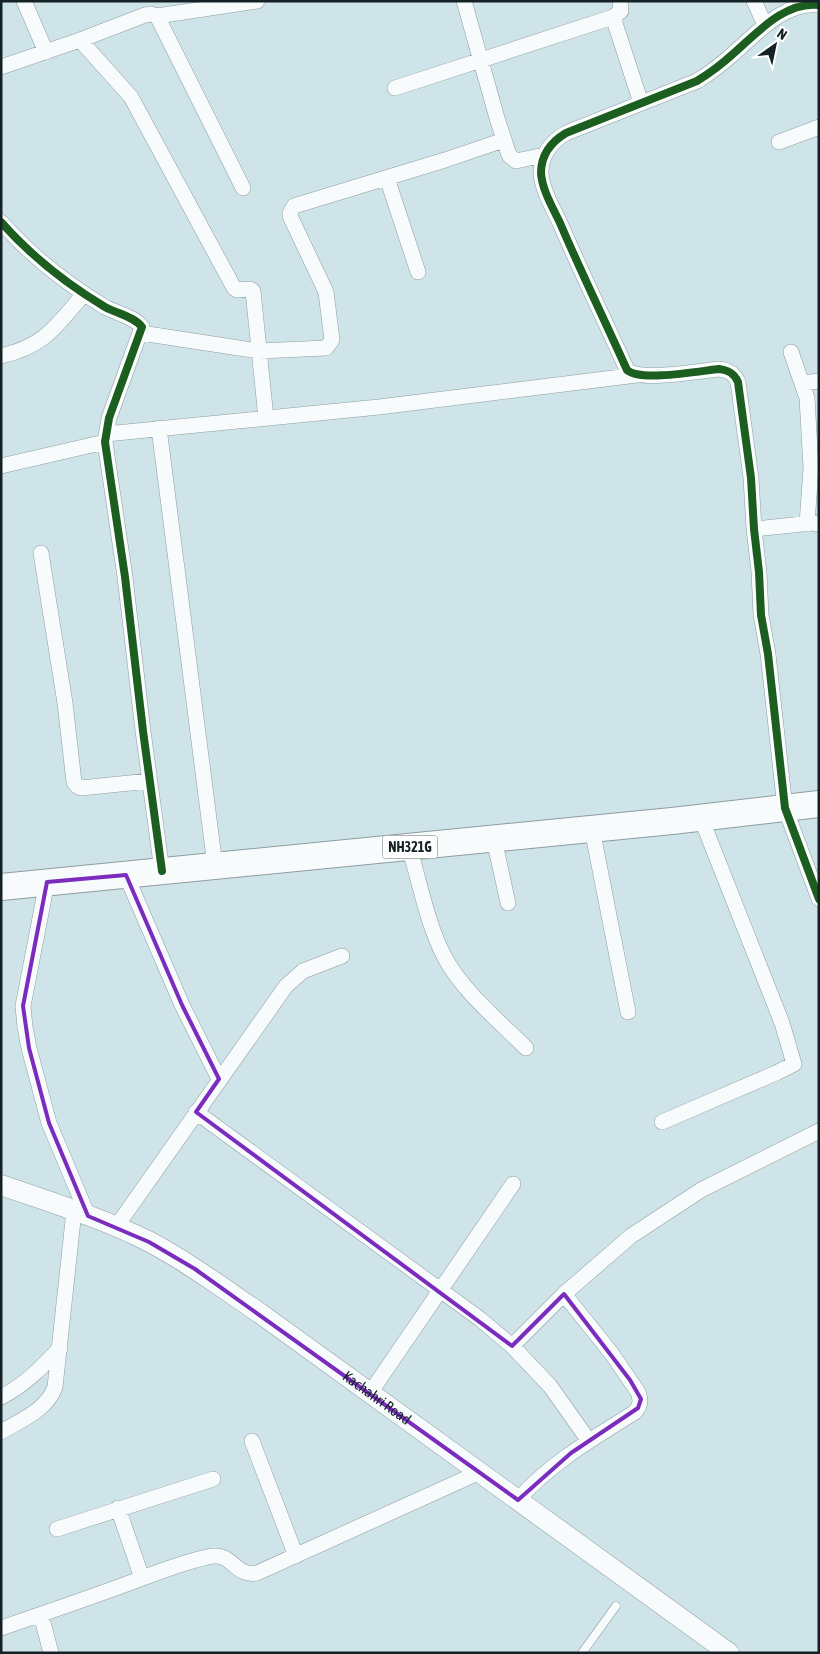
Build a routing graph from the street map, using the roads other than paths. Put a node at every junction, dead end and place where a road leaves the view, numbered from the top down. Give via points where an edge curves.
1 (24, 1) edge
2 (257, 1) edge
3 (464, 1) edge
4 (620, 1) edge
5 (754, 1) edge
6 (796, 4) edge
7 (819, 5) edge
8 (157, 16) junction
9 (613, 17) junction
10 (765, 26) junction
11 (80, 40) junction
12 (46, 52) junction
13 (480, 59) junction
14 (1, 67) edge
15 (395, 88) dead end
16 (640, 103) junction
17 (819, 127) edge
18 (504, 140) junction
19 (779, 142) dead end
20 (544, 155) junction
21 (386, 178) junction
22 (243, 188) dead end
23 (1, 222) edge
24 (418, 272) dead end
25 (84, 294) junction
26 (141, 333) junction
27 (259, 350) junction
28 (791, 352) dead end
29 (1, 356) edge
30 (637, 375) junction
31 (819, 381) edge
32 (803, 383) junction
33 (266, 418) junction
34 (159, 428) junction
35 (106, 438) junction
36 (1, 466) edge
37 (815, 468) edge
38 (813, 524) edge
39 (754, 529) junction
40 (41, 553) dead end
41 (149, 781) junction
42 (819, 804) edge
43 (785, 808) junction
44 (701, 818) junction
45 (592, 829) junction
46 (494, 838) junction
47 (409, 847) junction
48 (215, 866) junction
49 (162, 871) junction
50 (126, 875) junction
51 (47, 882) junction
52 (1, 887) edge
53 (819, 899) edge
54 (508, 903) dead end
55 (342, 956) dead end
56 (628, 1012) dead end
57 (526, 1048) dead end
58 (219, 1079) junction
59 (196, 1112) junction
60 (662, 1122) dead end
61 (819, 1131) edge
62 (1, 1184) edge
63 (513, 1184) dead end
64 (81, 1213) junction
65 (116, 1227) junction
66 (440, 1290) junction
67 (564, 1294) junction
68 (512, 1346) junction
69 (60, 1348) junction
70 (370, 1393) junction
71 (1, 1397) edge
72 (1, 1432) edge
73 (252, 1441) dead end
74 (589, 1441) junction
75 (480, 1472) junction
76 (213, 1479) dead end
77 (518, 1500) junction
78 (118, 1508) junction
79 (57, 1529) dead end
80 (296, 1556) junction
81 (142, 1578) junction
82 (616, 1606) dead end
83 (41, 1615) junction
84 (1, 1628) edge
85 (51, 1653) edge
86 (582, 1653) edge
87 (729, 1653) edge

1 - 12 street
2 - 8 street
3 - 13 street
4 - 9 street via 622,11
5 - 10 street
6 - 7 street
6 - 10 street
8 - 11 street via 145,15
8 - 22 street
9 - 13 street
9 - 16 street
10 - 16 street via 713,71 690,84
11 - 12 street
11 - 27 street via 130,97 234,288 253,291
12 - 14 street
13 - 15 street
13 - 18 street
16 - 20 street via 566,132 551,144
17 - 19 street
18 - 20 street via 509,155 516,161
18 - 21 street
20 - 30 street via 542,180 557,218 627,370
21 - 24 street
21 - 27 street via 298,205 292,210 290,216 326,292 332,340 326,348
23 - 25 street via 40,262
25 - 26 street via 138,323
25 - 29 street via 44,338 20,352
26 - 27 street
26 - 35 street via 109,418
27 - 33 street
28 - 32 street
30 - 33 street
30 - 39 street via 719,369 736,377 751,478
31 - 32 street
32 - 37 street
33 - 34 street
34 - 35 street
34 - 48 street
35 - 36 street
35 - 41 street
37 - 38 street
38 - 39 street
39 - 43 street via 761,615
40 - 41 street via 74,782 81,788
41 - 49 street
42 - 43 highway, NH321G
43 - 44 highway, NH321G
43 - 53 street
44 - 45 highway, NH321G
44 - 60 street via 782,1023 794,1064
45 - 46 highway, NH321G
45 - 56 street
46 - 47 highway, NH321G
46 - 54 street
47 - 48 highway, NH321G
47 - 57 street via 444,956 468,990
48 - 49 highway, NH321G
49 - 50 highway, NH321G
50 - 51 highway, NH321G
50 - 58 street via 182,1005
51 - 52 highway, NH321G
51 - 64 street via 23,1006 25,1027 48,1123
55 - 58 street via 310,967 294,977
58 - 59 street
59 - 65 street
59 - 66 street
61 - 67 street via 701,1190 631,1236
62 - 64 main road, Kachahri Road
63 - 66 street
64 - 65 main road, Kachahri Road
64 - 69 street
65 - 70 main road, Kachahri Road via 195,1269
66 - 68 street
66 - 70 street
67 - 68 street
67 - 74 street via 612,1354 641,1399 635,1412
68 - 74 street via 550,1386
69 - 71 street via 31,1377
69 - 72 street via 55,1387 48,1402
70 - 75 main road, Kachahri Road
73 - 80 street
74 - 77 street via 543,1475
75 - 77 main road, Kachahri Road
75 - 80 street
76 - 78 street
77 - 87 main road, Kachahri Road
78 - 79 street
78 - 81 street
80 - 81 street via 248,1575 220,1556 212,1556
81 - 83 street
82 - 86 lane
83 - 84 street
83 - 85 street

